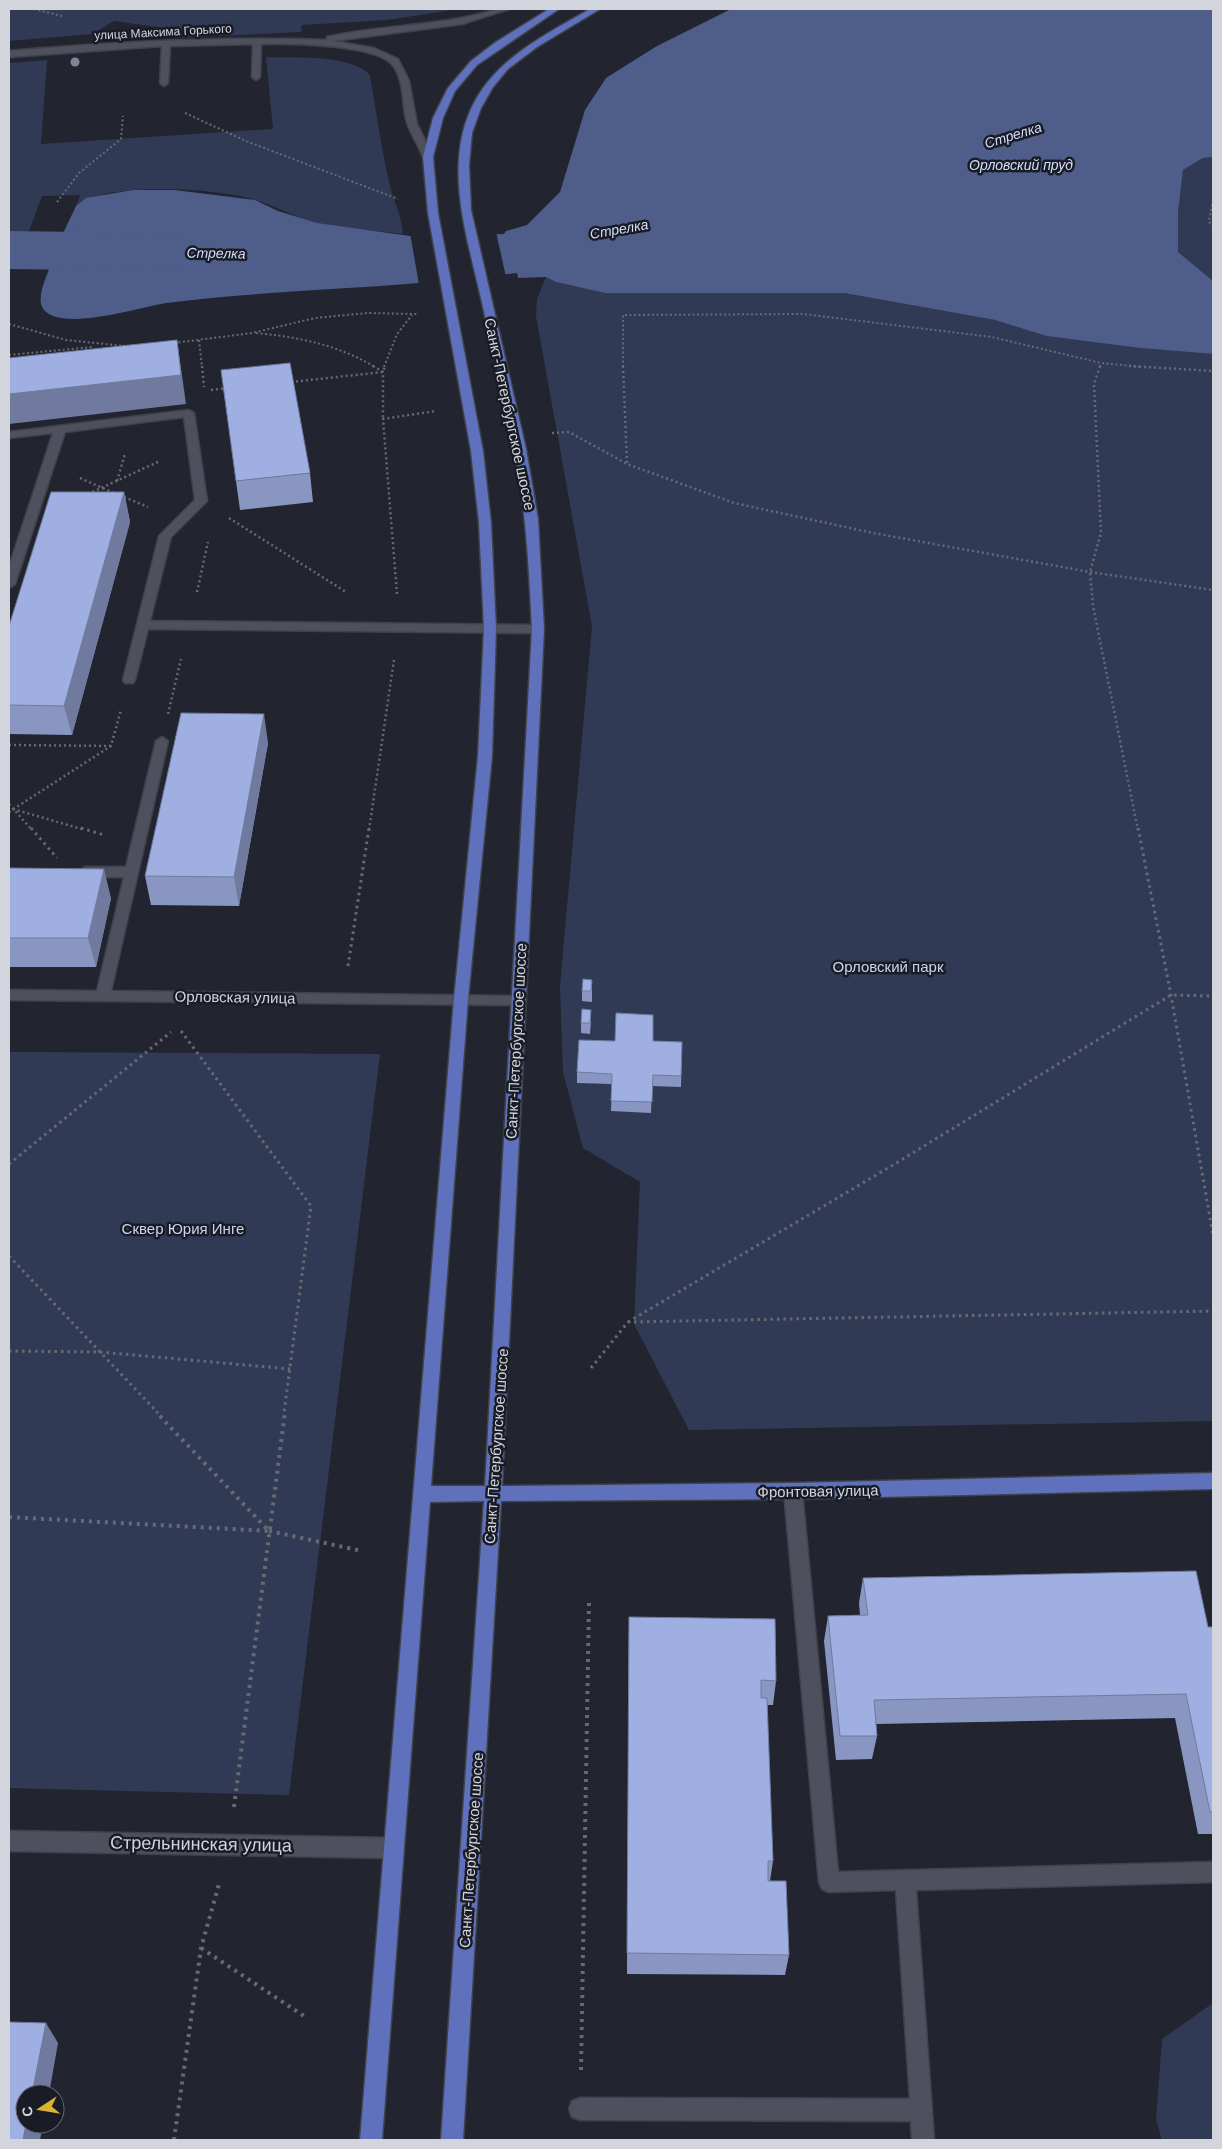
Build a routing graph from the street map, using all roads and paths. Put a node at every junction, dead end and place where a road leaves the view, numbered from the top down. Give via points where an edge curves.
1 (504, 9) edge
2 (555, 9) edge
3 (596, 9) edge
4 (257, 40) junction
5 (318, 41) junction
6 (166, 44) junction
7 (9, 54) edge
8 (256, 77) dead end
9 (164, 83) dead end
10 (185, 113) dead end
11 (123, 116) dead end
12 (428, 157) junction
13 (399, 199) dead end
14 (1213, 200) edge
15 (57, 202) dead end
16 (1209, 222) junction
17 (1213, 222) edge
18 (1213, 226) edge
19 (420, 314) dead end
20 (413, 315) junction
21 (9, 324) edge
22 (252, 333) junction
23 (199, 340) junction
24 (167, 344) edge
25 (127, 346) edge
26 (98, 347) junction
27 (9, 355) edge
28 (1100, 363) junction
29 (1213, 371) edge
30 (383, 372) junction
31 (284, 383) edge
32 (235, 388) edge
33 (440, 411) dead end
34 (384, 419) junction
35 (60, 429) junction
36 (544, 434) dead end
37 (9, 435) edge
38 (194, 445) junction
39 (126, 451) dead end
40 (49, 463) junction
41 (627, 464) junction
42 (117, 481) junction
43 (102, 488) junction
44 (86, 496) edge
45 (201, 501) junction
46 (1090, 572) junction
47 (9, 584) edge
48 (1213, 590) edge
49 (142, 625) junction
50 (399, 626) junction
51 (490, 629) junction
52 (538, 629) junction
53 (129, 680) joint
54 (162, 741) dead end
55 (9, 745) edge
56 (112, 746) junction
57 (9, 804) edge
58 (13, 809) junction
59 (9, 812) edge
60 (138, 845) junction
61 (69, 872) joint
62 (131, 872) junction
63 (347, 974) dead end
64 (9, 994) edge
65 (1171, 994) junction
66 (103, 995) junction
67 (1213, 996) edge
68 (461, 999) junction
69 (517, 1001) junction
70 (9, 1164) edge
71 (1213, 1235) edge
72 (9, 1256) edge
73 (1213, 1311) edge
74 (628, 1322) junction
75 (9, 1351) edge
76 (100, 1352) junction
77 (591, 1368) dead end
78 (290, 1369) junction
79 (1213, 1481) edge
80 (793, 1492) junction
81 (423, 1494) junction
82 (493, 1494) junction
83 (9, 1517) edge
84 (269, 1531) junction
85 (362, 1551) dead end
86 (589, 1601) dead end
87 (9, 1841) edge
88 (230, 1845) junction
89 (394, 1848) junction
90 (1213, 1872) edge
91 (905, 1880) junction
92 (201, 1948) junction
93 (307, 2018) dead end
94 (580, 2109) joint
95 (921, 2110) junction
96 (174, 2140) edge
97 (371, 2140) edge
98 (452, 2140) edge
99 (923, 2140) edge

1 - 5 street via 436,27
2 - 12 main road via 474,63 451,90 431,139
3 - 52 main road, Санкт-Петербургское шоссе via 534,45 505,67 476,108 467,134 464,165 466,210 520,449 532,519
4 - 5 street, улица Максима Горького
4 - 6 street, улица Максима Горького
4 - 8 street
5 - 12 street via 374,52 394,60 404,80 411,121
6 - 7 street, улица Максима Горького
6 - 9 street
10 - 13 path via 246,141
11 - 15 path via 121,139 79,173
12 - 51 main road via 433,213 477,451 485,523
14 - 16 path
16 - 17 path
16 - 18 path
19 - 20 path
20 - 22 path via 367,312 315,318
20 - 30 path via 405,321 390,346
21 - 26 path via 41,335
22 - 23 path
22 - 30 path via 290,335 326,343 355,354
23 - 24 path
23 - 32 path via 205,391
25 - 26 path
26 - 27 path
28 - 29 path
28 - 41 path via 992,336 804,314 623,315
28 - 46 path via 1094,384 1101,533
30 - 31 path
30 - 34 path
33 - 34 path
34 - 50 path
35 - 37 street
35 - 38 street via 189,413
35 - 40 street
36 - 41 path via 569,432
38 - 42 path
38 - 45 street
39 - 42 path
40 - 43 path
40 - 47 street
41 - 46 path via 734,503 873,533
42 - 43 path
43 - 44 path
43 - 45 path via 147,507
45 - 49 street via 165,536
45 - 50 path
46 - 48 path
46 - 65 path via 1093,606
49 - 50 street
49 - 53 street
50 - 51 street
50 - 63 path
51 - 52 street
51 - 68 main road via 485,756
52 - 69 main road, Санкт-Петербургское шоссе
53 - 56 path
54 - 60 street
55 - 56 path
56 - 58 path
57 - 58 path
58 - 59 path
58 - 60 path
58 - 61 path
60 - 62 street
61 - 62 street
62 - 66 street
64 - 66 street, Орловская улица
65 - 67 path
65 - 71 path
65 - 74 path via 893,1165
66 - 68 street, Орловская улица
68 - 69 street, Орловская улица
68 - 81 main road
69 - 82 main road, Санкт-Петербургское шоссе via 508,1246
70 - 78 path via 178,1026 311,1206
72 - 76 path
73 - 74 path
74 - 77 path
75 - 76 path
76 - 78 path
76 - 84 path
78 - 84 path
79 - 80 main road, Фронтовая улица
80 - 82 main road, Фронтовая улица
80 - 91 street via 829,1882
81 - 82 main road, Фронтовая улица
81 - 89 main road
82 - 98 main road, Санкт-Петербургское шоссе
83 - 84 path
84 - 85 path
84 - 88 path
86 - 94 path
87 - 88 street, Стрельнинская улица
88 - 89 street, Стрельнинская улица
88 - 92 path
89 - 97 main road
90 - 91 street
91 - 95 street
92 - 93 path
92 - 96 path
94 - 95 street
95 - 99 street

